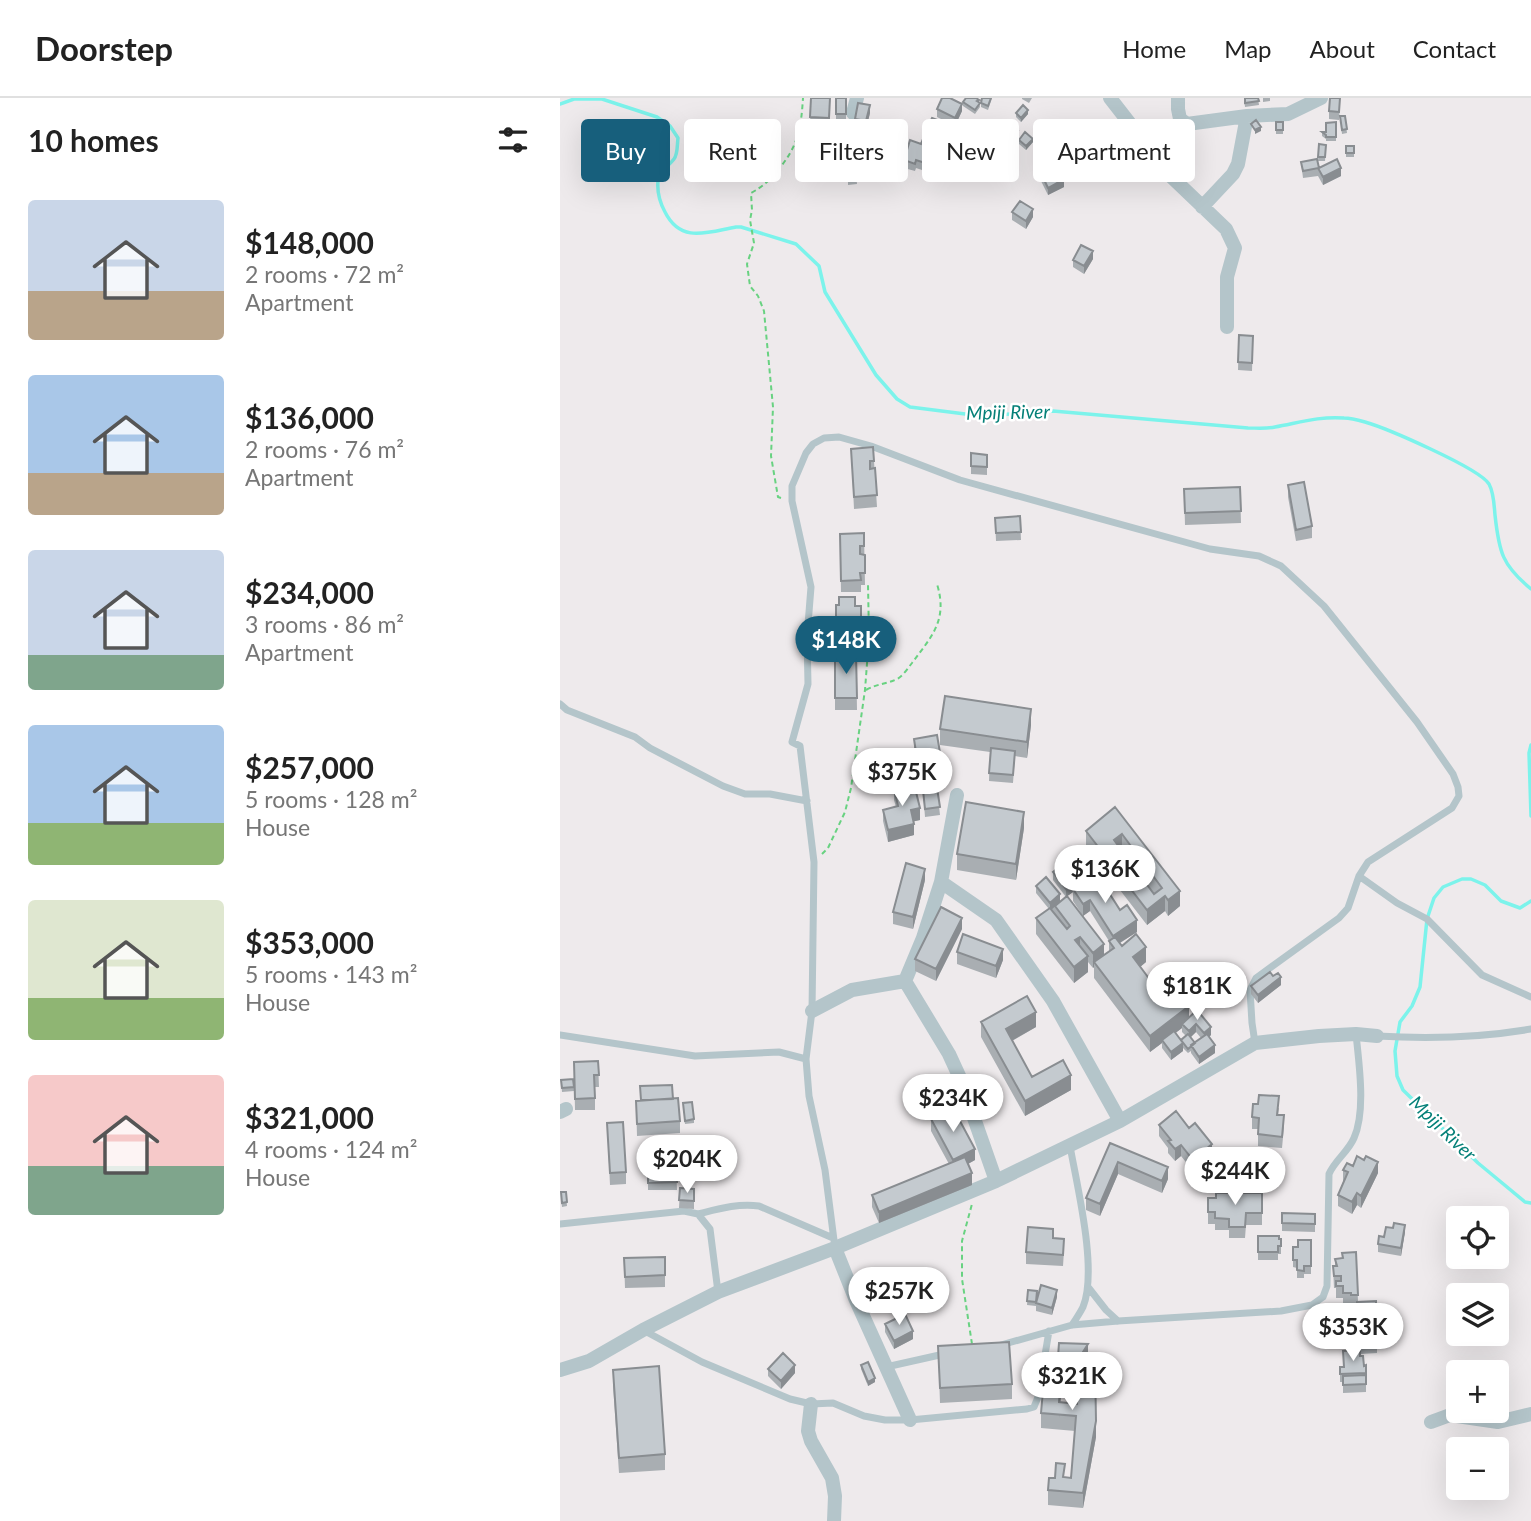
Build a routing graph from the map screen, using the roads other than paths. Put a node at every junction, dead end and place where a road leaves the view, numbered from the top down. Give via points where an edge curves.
1 (857, 98) edge
2 (1110, 98) edge
3 (1178, 98) edge
4 (1321, 98) edge
5 (853, 113) edge
6 (1247, 116) junction
7 (1202, 207) junction
8 (1227, 327) dead end
9 (560, 704) edge
10 (957, 795) dead end
11 (807, 801) junction
12 (1359, 876) junction
13 (941, 882) junction
14 (905, 981) junction
15 (1531, 997) edge
16 (812, 1011) junction
17 (1531, 1029) edge
18 (1356, 1034) junction
19 (560, 1035) edge
20 (1377, 1036) joint
21 (1255, 1043) junction
22 (806, 1059) junction
23 (1120, 1121) junction
24 (1070, 1146) junction
25 (996, 1181) junction
26 (698, 1214) junction
27 (560, 1224) edge
28 (834, 1243) junction
29 (1088, 1287) junction
30 (718, 1292) junction
31 (1118, 1321) junction
32 (1072, 1325) junction
33 (643, 1330) junction
34 (1049, 1331) junction
35 (994, 1345) edge
36 (948, 1354) edge
37 (886, 1367) junction
38 (560, 1370) edge
39 (811, 1404) junction
40 (1531, 1415) edge
41 (911, 1420) junction
42 (1432, 1422) dead end
43 (834, 1521) edge

1 - 5 street
2 - 7 street via 1158,164
3 - 6 street via 1180,119 1187,124
4 - 6 street via 1288,114
6 - 7 street via 1234,174
7 - 8 street via 1226,229 1235,248 1227,277
9 - 11 lane via 635,737 723,786 745,794
10 - 13 street
11 - 12 lane via 800,746 792,742 808,684 811,587 792,486 813,444 839,437 960,480 1210,549 1259,556 1281,566 1324,606 1378,671 1418,722 1458,787 1452,808 1368,862
11 - 16 lane via 814,862
12 - 15 lane via 1427,919 1482,975
12 - 21 lane via 1348,908 1339,918 1256,978 1250,989
13 - 14 street
13 - 23 street via 996,920 1053,1001
14 - 16 street via 852,990
14 - 25 street via 960,1078
16 - 22 lane
17 - 20 lane via 1420,1038
18 - 20 street
18 - 21 street
18 - 31 lane via 1361,1097 1357,1131 1329,1174 1323,1297 1312,1305 1281,1311
19 - 22 lane via 695,1056 779,1052
21 - 23 street
22 - 28 lane
23 - 24 street
24 - 25 street
24 - 29 lane via 1087,1246
25 - 28 street
26 - 27 lane via 684,1211
26 - 28 lane via 759,1206
26 - 30 lane via 710,1229
28 - 30 street
28 - 37 street
29 - 31 lane
29 - 32 lane
30 - 33 street
31 - 32 lane
32 - 34 lane
33 - 38 street via 589,1361
33 - 39 lane via 702,1362
34 - 35 lane
34 - 41 lane via 1034,1407
36 - 37 lane
37 - 41 street
39 - 41 lane via 833,1403 864,1416
39 - 43 street via 808,1431 832,1478
40 - 42 street via 1498,1422 1450,1415

